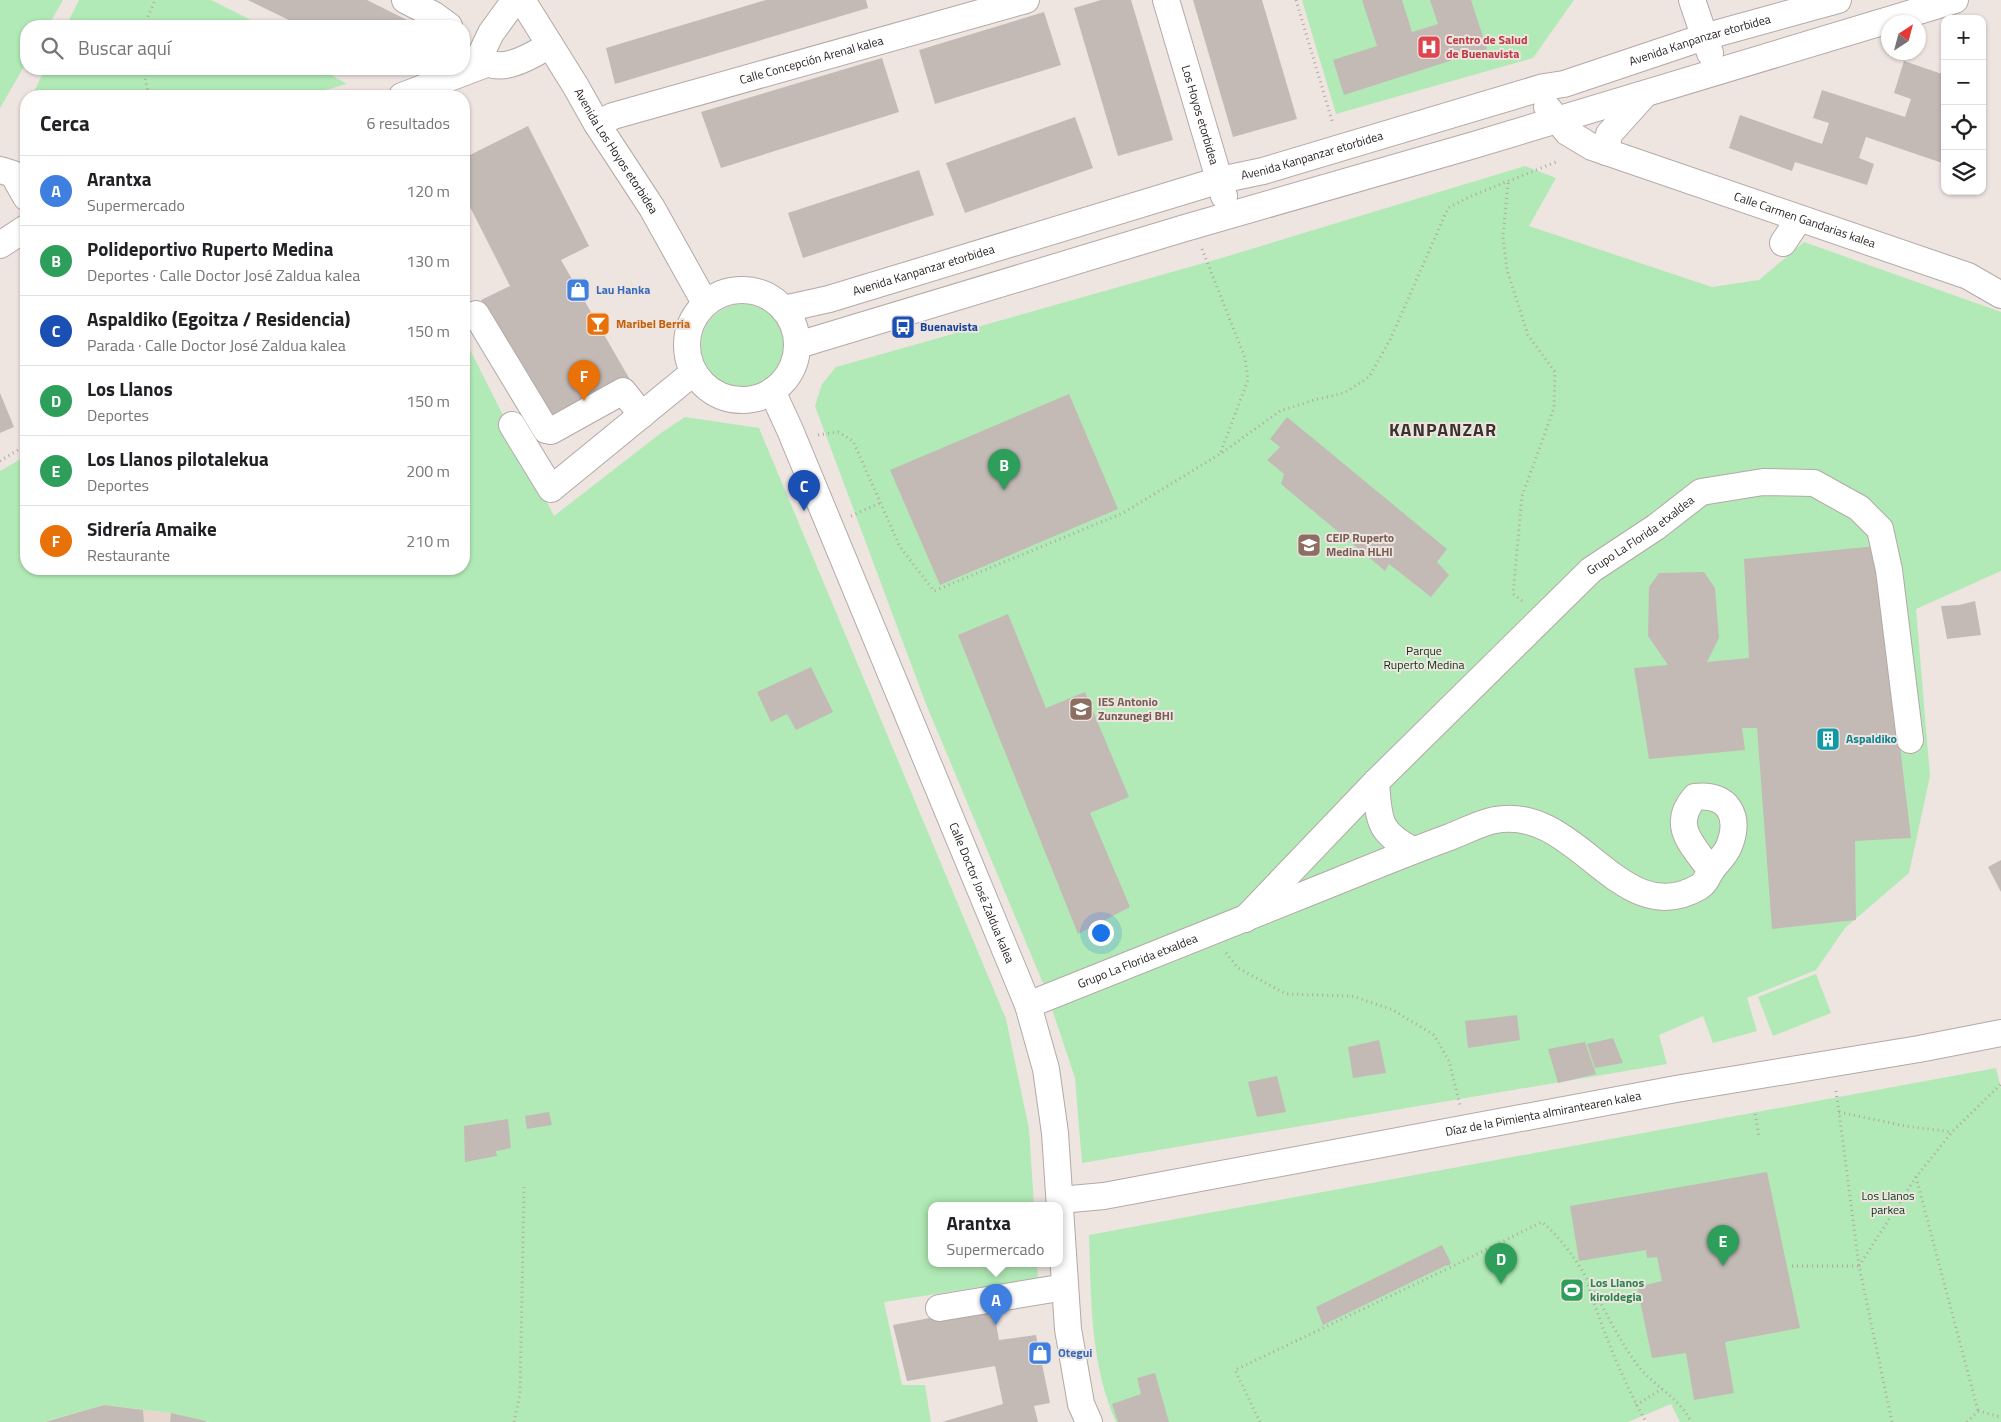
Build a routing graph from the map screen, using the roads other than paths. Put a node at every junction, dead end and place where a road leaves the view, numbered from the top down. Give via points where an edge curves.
1 (406, 0) edge
2 (515, 0) edge
3 (522, 0) edge
4 (1026, 0) edge
5 (1166, 0) edge
6 (1692, 0) edge
7 (1838, 0) edge
8 (1955, 0) edge
9 (441, 20) edge
10 (1704, 38) junction
11 (550, 45) junction
12 (477, 61) edge
13 (1716, 71) junction
14 (447, 75) edge
15 (1564, 84) junction
16 (1658, 88) junction
17 (415, 90) edge
18 (1557, 119) junction
19 (597, 124) junction
20 (1606, 152) junction
21 (0, 170) edge
22 (1220, 180) junction
23 (20, 186) edge
24 (1799, 218) junction
25 (20, 232) edge
26 (1201, 233) junction
27 (1783, 243) dead end
28 (0, 245) edge
29 (2001, 295) edge
30 (705, 303) junction
31 (784, 309) junction
32 (476, 314) dead end
33 (798, 346) junction
34 (694, 372) junction
35 (772, 391) junction
36 (642, 415) junction
37 (512, 425) dead end
38 (1910, 740) dead end
39 (1376, 782) junction
40 (1413, 850) junction
41 (1711, 871) dead end
42 (1245, 918) junction
43 (1028, 1005) junction
44 (2001, 1032) edge
45 (1057, 1164) junction
46 (1088, 1198) junction
47 (1060, 1200) joint
48 (1063, 1252) edge
49 (1065, 1287) junction
50 (939, 1308) dead end
51 (1089, 1422) edge

1 - 9 street
2 - 12 street via 483,46
3 - 11 street, Avenida Los Hoyos etorbidea
4 - 19 street, Calle Concepción Arenal kalea via 613,116
5 - 22 street, Los Hoyos etorbidea
6 - 10 street
7 - 10 street, Avenida Kanpanzar etorbidea
8 - 13 street
10 - 13 street
10 - 15 street, Avenida Kanpanzar etorbidea
11 - 12 street via 521,61 497,66
11 - 19 street, Avenida Los Hoyos etorbidea
13 - 16 street
14 - 17 street
15 - 18 street, Calle Carmen Gandarias kalea via 1542,96
15 - 22 street, Avenida Kanpanzar etorbidea via 1544,87 1263,171
16 - 18 street
16 - 20 street via 1609,134
18 - 20 street, Calle Carmen Gandarias kalea via 1567,132
18 - 26 street
19 - 30 street, Avenida Los Hoyos etorbidea via 652,208
20 - 24 street, Calle Carmen Gandarias kalea
21 - 23 street via 13,174
22 - 26 street, Los Hoyos etorbidea via 1224,198
22 - 31 street, Avenida Kanpanzar etorbidea via 829,299
24 - 27 street
24 - 29 street, Calle Carmen Gandarias kalea via 1968,276
25 - 28 street
26 - 33 street
30 - 31 street via 720,294 737,290 755,291
30 - 34 street via 696,314 688,336 688,358
31 - 33 street via 794,326
32 - 36 street via 546,430 552,431 623,391
33 - 35 street via 785,380
34 - 35 street via 705,386 729,398 755,398
34 - 36 street
35 - 43 street, Calle Doctor José Zaldua kalea
36 - 37 street via 551,489
38 - 39 street, Grupo La Florida etxaldea via 1889,570 1880,529 1859,508 1814,483 1763,482 1701,492 1656,527 1591,570
39 - 40 street via 1379,820 1394,841
39 - 42 street, Grupo La Florida etxaldea
40 - 41 street, Grupo La Florida etxaldea via 1495,820 1520,819 1543,825 1566,838 1632,890 1652,897 1672,898 1697,888 1704,884
40 - 42 street, Grupo La Florida etxaldea
42 - 43 street, Grupo La Florida etxaldea
43 - 45 street, Calle Doctor José Zaldua kalea via 1046,1069
44 - 46 street, Díaz de la Pimienta almirantearen kalea
45 - 46 street via 1068,1180
45 - 47 street, Calle Doctor José Zaldua kalea
46 - 47 street, Díaz de la Pimienta almirantearen kalea
48 - 49 street, Calle Doctor José Zaldua kalea
49 - 50 street
49 - 51 street, Calle Doctor José Zaldua kalea via 1076,1380

